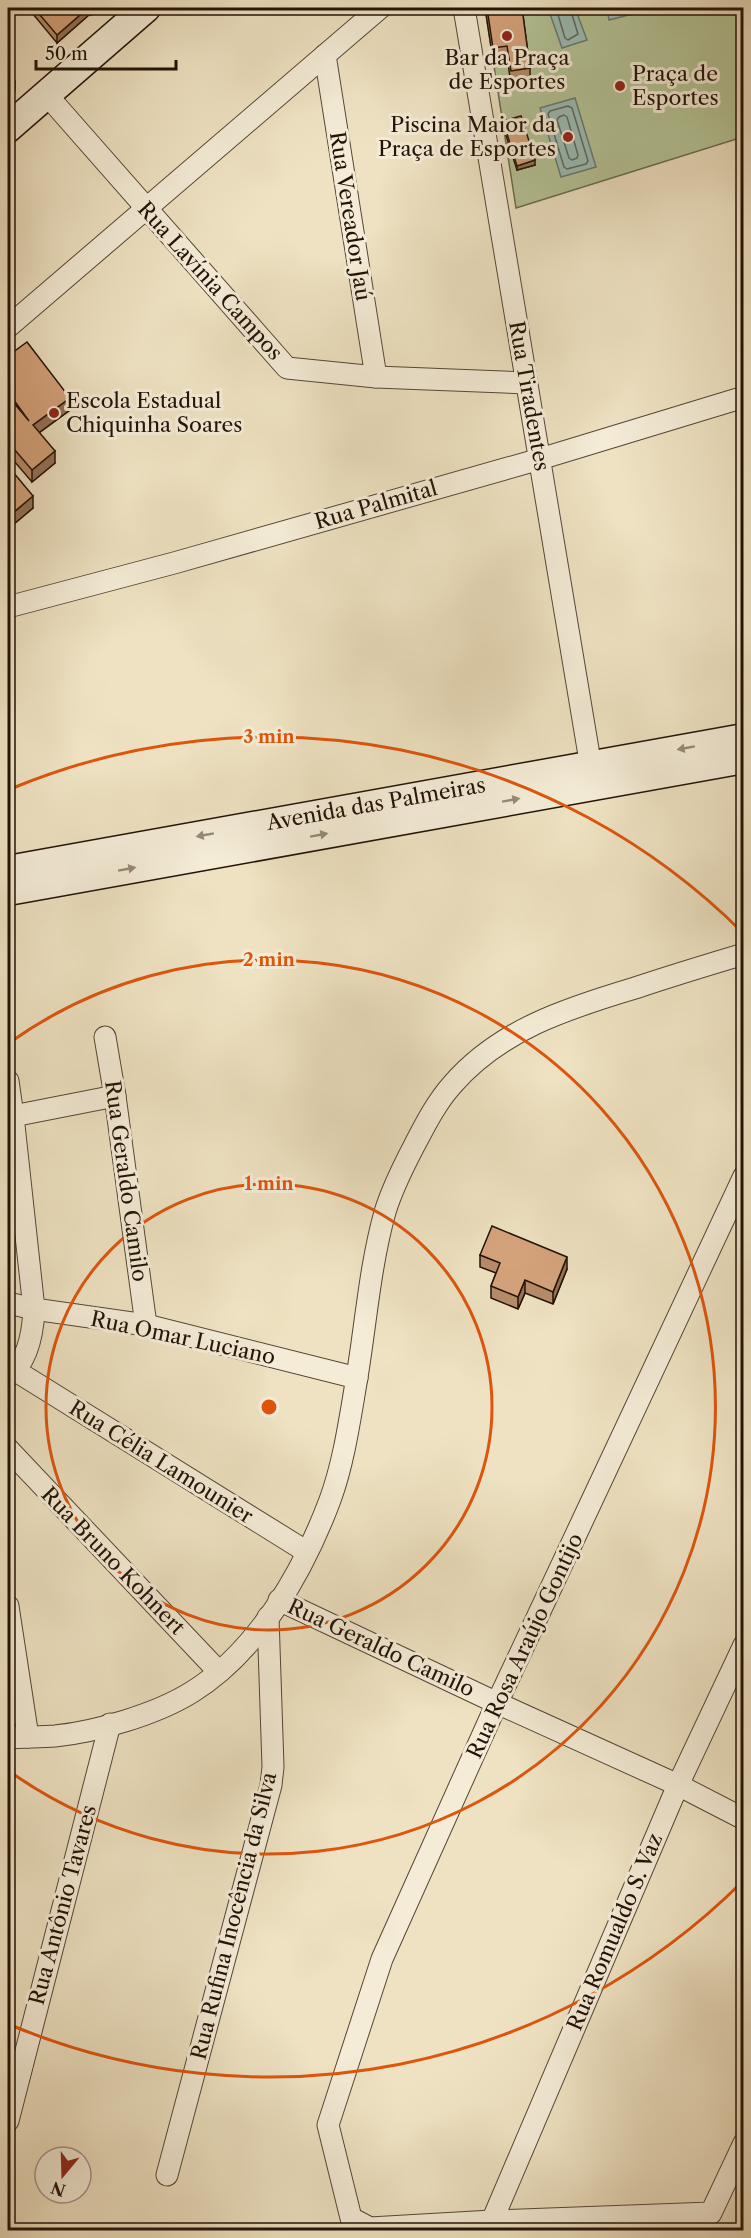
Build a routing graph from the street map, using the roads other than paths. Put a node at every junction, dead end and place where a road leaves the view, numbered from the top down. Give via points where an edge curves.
1 (146, 8) edge
2 (380, 8) edge
3 (464, 8) edge
4 (325, 55) junction
5 (46, 94) junction
6 (8, 128) edge
7 (146, 208) junction
8 (8, 327) edge
9 (376, 377) junction
10 (527, 383) junction
11 (744, 398) edge
12 (540, 459) junction
13 (8, 607) edge
14 (744, 738) edge
15 (744, 759) edge
16 (592, 776) junction
17 (90, 866) junction
18 (8, 870) edge
19 (8, 891) edge
20 (744, 954) edge
21 (105, 1037) dead end
22 (8, 1081) edge
23 (115, 1096) junction
24 (10, 1117) edge
25 (744, 1176) edge
26 (736, 1210) edge
27 (8, 1303) edge
28 (34, 1309) junction
29 (146, 1325) junction
30 (12, 1374) edge
31 (357, 1378) junction
32 (8, 1449) edge
33 (307, 1552) junction
34 (8, 1606) edge
35 (273, 1608) junction
36 (744, 1645) edge
37 (219, 1672) junction
38 (497, 1703) junction
39 (110, 1724) junction
40 (18, 1737) edge
41 (678, 1785) junction
42 (744, 1819) edge
43 (8, 2121) edge
44 (744, 2143) edge
45 (167, 2175) dead end
46 (492, 2221) junction

1 - 5 main road
2 - 4 street
3 - 10 street, Rua Tiradentes
4 - 7 street
4 - 9 street, Rua Vereador Jaú
5 - 6 main road
5 - 7 street, Rua Lavínia Campos
7 - 8 street
7 - 9 street, Rua Lavínia Campos via 287,368
9 - 10 street, Rua Lavínia Campos
10 - 12 street, Rua Tiradentes
11 - 12 street, Rua Palmital
12 - 13 street, Rua Palmital
12 - 16 street, Rua Tiradentes
14 -> 16 main road, Avenida das Palmeiras
15 - 16 main road, Avenida das Palmeiras
16 - 17 main road, Avenida das Palmeiras
17 - 18 main road, Avenida das Palmeiras
17 - 19 main road, Avenida das Palmeiras
20 - 31 street via 603,998 524,1028 453,1084 421,1132 386,1209
21 - 23 street, Rua Geraldo Camilo
22 - 24 street
23 - 24 street
23 - 29 street, Rua Geraldo Camilo
24 - 28 street
25 - 26 street, Rua Rosa Araújo Gontijo
26 - 38 street, Rua Rosa Araújo Gontijo
27 - 28 street, Rua Omar Luciano
28 - 29 street, Rua Omar Luciano
28 - 30 street via 32,1337
29 - 31 street, Rua Omar Luciano
30 - 33 street, Rua Célia Lamounier
31 - 33 street via 341,1462
32 - 37 street, Rua Bruno Kohnert
33 - 35 street
34 - 40 street
35 - 37 street via 243,1652
35 - 38 street, Rua Geraldo Camilo
35 - 45 street, Rua Rufina Inocência da Silva via 271,1785
36 - 41 street, Rua Romualdo S. Vaz
37 - 39 street via 154,1711
38 - 41 street, Rua Geraldo Camilo
38 - 46 street, Rua Rosa Araújo Gontijo via 382,1959 328,2126 351,2218 370,2228
39 - 40 street via 58,1736
39 - 43 street, Rua Antônio Tavares
41 - 42 street, Rua Geraldo Camilo
41 - 46 street, Rua Romualdo S. Vaz
44 - 46 street via 711,2213

